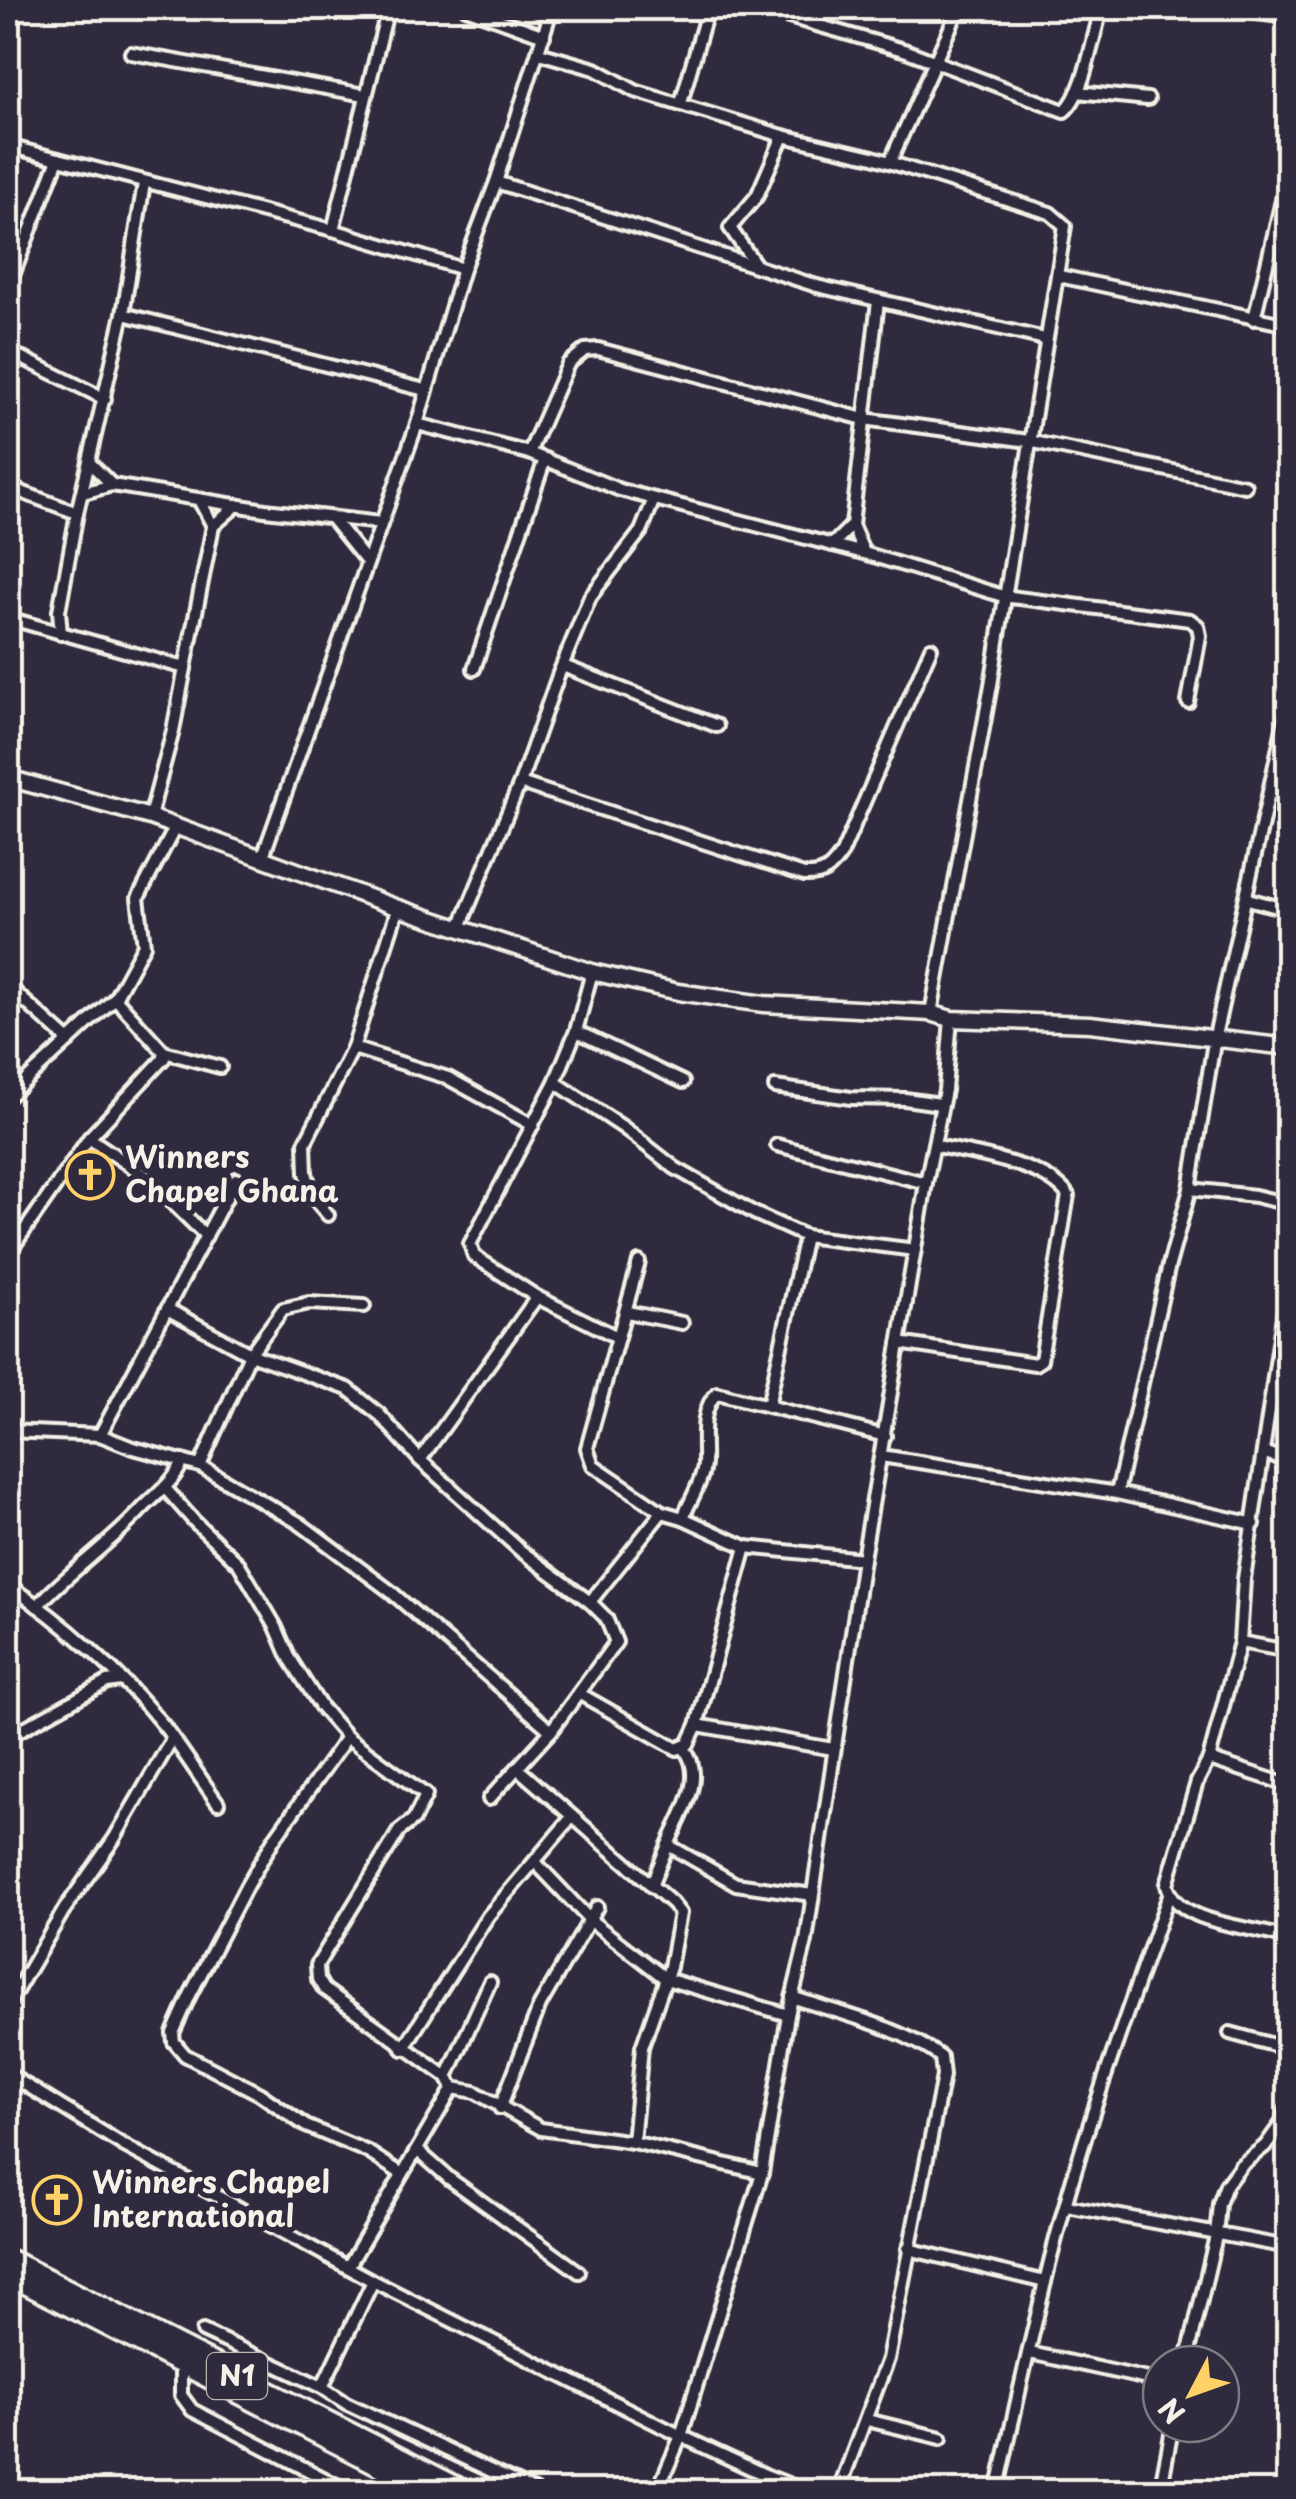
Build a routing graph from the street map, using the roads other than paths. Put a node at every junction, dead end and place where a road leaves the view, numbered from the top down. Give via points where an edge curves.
1 (388, 8) edge
2 (466, 8) edge
3 (552, 8) edge
4 (708, 8) edge
5 (758, 8) edge
6 (959, 8) edge
7 (1083, 8) edge
8 (1219, 8) edge
9 (1101, 10) edge
10 (1288, 17) edge
11 (544, 36) junction
12 (132, 52) dead end
13 (539, 53) junction
14 (933, 62) junction
15 (1077, 92) junction
16 (365, 95) junction
17 (1148, 99) dead end
18 (681, 104) junction
19 (783, 136) junction
20 (8, 146) edge
21 (58, 159) junction
22 (890, 162) junction
23 (1288, 175) edge
24 (496, 182) junction
25 (144, 184) junction
26 (1285, 207) edge
27 (333, 230) junction
28 (758, 266) junction
29 (463, 270) junction
30 (1059, 276) junction
31 (8, 288) edge
32 (878, 301) junction
33 (123, 314) junction
34 (1254, 319) junction
35 (1288, 325) edge
36 (1045, 339) junction
37 (8, 351) edge
38 (425, 390) junction
39 (105, 399) junction
40 (864, 420) junction
41 (417, 424) junction
42 (1030, 441) junction
43 (529, 453) junction
44 (545, 459) junction
45 (89, 462) junction
46 (112, 486) junction
47 (1244, 486) dead end
48 (8, 487) edge
49 (82, 494) junction
50 (654, 499) junction
51 (199, 500) junction
52 (238, 505) junction
53 (77, 513) junction
54 (333, 520) junction
55 (381, 523) junction
56 (852, 525) junction
57 (213, 526) junction
58 (832, 545) junction
59 (864, 554) junction
60 (368, 562) junction
61 (1004, 596) junction
62 (59, 611) junction
63 (8, 618) edge
64 (42, 629) junction
65 (61, 634) junction
66 (931, 648) dead end
67 (563, 666) junction
68 (185, 668) junction
69 (474, 669) dead end
70 (1188, 702) dead end
71 (1288, 706) edge
72 (717, 726) dead end
73 (8, 778) edge
74 (520, 784) junction
75 (1271, 792) junction
76 (1288, 796) edge
77 (150, 817) junction
78 (176, 826) junction
79 (263, 856) junction
80 (1248, 899) junction
81 (398, 908) junction
82 (1288, 910) edge
83 (460, 927) junction
84 (592, 972) junction
85 (8, 986) edge
86 (115, 998) junction
87 (932, 1013) junction
88 (951, 1019) junction
89 (576, 1031) junction
90 (1215, 1036) junction
91 (69, 1041) junction
92 (1288, 1046) edge
93 (353, 1048) junction
94 (164, 1052) junction
95 (220, 1067) dead end
96 (556, 1082) junction
97 (683, 1082) dead end
98 (775, 1087) dead end
99 (8, 1097) edge
100 (940, 1104) junction
101 (533, 1125) junction
102 (89, 1138) junction
103 (777, 1145) dead end
104 (934, 1145) junction
105 (236, 1179) dead end
106 (926, 1183) junction
107 (1190, 1189) junction
108 (1288, 1204) edge
109 (328, 1215) dead end
110 (206, 1236) junction
111 (805, 1236) junction
112 (10, 1247) edge
113 (914, 1250) junction
114 (639, 1262) dead end
115 (1288, 1283) edge
116 (537, 1296) junction
117 (364, 1306) dead end
118 (169, 1310) junction
119 (627, 1312) junction
120 (682, 1322) dead end
121 (616, 1336) junction
122 (898, 1343) junction
123 (250, 1354) junction
124 (768, 1406) junction
125 (8, 1431) edge
126 (100, 1435) junction
127 (885, 1436) junction
128 (1263, 1452) junction
129 (881, 1456) junction
130 (420, 1460) junction
131 (184, 1461) junction
132 (1288, 1462) edge
133 (200, 1466) junction
134 (166, 1488) junction
135 (1117, 1493) junction
136 (662, 1512) junction
137 (683, 1518) junction
138 (1254, 1524) junction
139 (746, 1547) junction
140 (863, 1559) junction
141 (8, 1585) edge
142 (590, 1602) junction
143 (36, 1606) junction
144 (1240, 1642) junction
145 (1288, 1651) edge
146 (121, 1680) junction
147 (580, 1694) junction
148 (697, 1725) junction
149 (551, 1731) junction
150 (8, 1737) edge
151 (347, 1737) junction
152 (172, 1739) junction
153 (684, 1748) junction
154 (833, 1749) junction
155 (1208, 1759) junction
156 (518, 1769) junction
157 (1288, 1785) edge
158 (489, 1799) dead end
159 (218, 1803) dead end
160 (572, 1817) junction
161 (668, 1844) junction
162 (535, 1862) junction
163 (651, 1886) junction
164 (812, 1895) junction
165 (1170, 1895) junction
166 (597, 1907) dead end
167 (590, 1920) junction
168 (1288, 1938) edge
169 (666, 1979) junction
170 (490, 1982) dead end
171 (792, 1998) junction
172 (8, 2005) edge
173 (788, 2015) junction
174 (1230, 2033) dead end
175 (403, 2048) junction
176 (1288, 2049) edge
177 (8, 2074) edge
178 (446, 2076) junction
179 (454, 2088) junction
180 (1288, 2106) edge
181 (500, 2108) junction
182 (633, 2142) junction
183 (417, 2150) junction
184 (762, 2173) junction
185 (402, 2174) junction
186 (1067, 2206) junction
187 (1216, 2236) junction
188 (1288, 2247) edge
189 (908, 2249) junction
190 (8, 2259) edge
191 (348, 2267) junction
192 (579, 2272) dead end
193 (8, 2275) edge
194 (372, 2280) junction
195 (1045, 2282) junction
196 (203, 2331) dead end
197 (1191, 2344) edge
198 (1030, 2353) junction
199 (180, 2364) junction
200 (302, 2378) junction
201 (1141, 2378) edge
202 (322, 2388) junction
203 (281, 2397) junction
204 (867, 2420) junction
205 (682, 2436) junction
206 (942, 2438) dead end
207 (1170, 2444) edge
208 (350, 2492) edge
209 (431, 2492) edge
210 (467, 2492) edge
211 (536, 2492) edge
212 (657, 2492) edge
213 (808, 2492) edge
214 (838, 2492) edge
215 (997, 2492) edge
216 (1160, 2492) edge

1 - 16 street
2 - 11 street
3 - 11 street
4 - 18 street
5 - 14 street
6 - 14 street
7 - 9 street
8 - 10 street
9 - 15 street
11 - 13 street
12 - 16 street
13 - 18 street
13 - 24 street
14 - 15 street via 1061,110
14 - 22 street
15 - 17 street
16 - 27 street
18 - 19 street
19 - 22 street
19 - 28 street via 757,196 730,228
20 - 21 street
21 - 25 street
21 - 31 street
22 - 30 street via 1050,213 1065,226
23 - 26 street
24 - 28 street
24 - 29 street
25 - 27 street
25 - 33 street
26 - 34 street
27 - 29 street
28 - 32 street
29 - 38 street
30 - 34 street
30 - 36 street
32 - 36 street
32 - 40 street
33 - 38 street
33 - 39 street
34 - 35 street
36 - 42 street
37 - 39 street
38 - 41 street
39 - 45 street
40 - 42 street
40 - 43 street via 631,355 585,350 568,364
40 - 56 street
41 - 43 street
41 - 55 street
42 - 47 street
42 - 61 street
43 - 44 street
44 - 50 street
44 - 69 street
45 - 46 street
45 - 49 street
46 - 49 street
46 - 51 street
48 - 53 street
49 - 53 street
50 - 58 street
50 - 67 street via 641,531 590,597
51 - 52 street
51 - 57 street
52 - 54 street
52 - 57 street
53 - 62 street
54 - 55 street
54 - 60 street
55 - 60 street
56 - 58 street
56 - 59 street
57 - 68 street
58 - 59 street
59 - 61 street
60 - 79 street
61 - 70 street via 1190,620 1200,636
61 - 87 street
62 - 64 street
62 - 65 street
63 - 64 street
64 - 65 street
65 - 68 street
66 - 74 street via 842,853 818,876
67 - 72 street
67 - 74 street
68 - 77 street
71 - 75 street
73 - 77 street
74 - 83 street
75 - 76 street
75 - 80 street
77 - 78 street
78 - 79 street
78 - 86 street via 138,898 144,945
79 - 81 street
80 - 82 street
80 - 90 street
81 - 83 street
81 - 93 street
83 - 84 street
84 - 87 street via 764,1004
84 - 89 street
85 - 91 street
86 - 91 street
86 - 94 street
87 - 88 street
88 - 90 street
88 - 100 street
89 - 96 street
89 - 97 street
90 - 92 street
90 - 107 street
91 - 99 street
93 - 101 street via 448,1078
93 - 109 street via 305,1143 313,1198
94 - 95 street
94 - 102 street via 159,1066
96 - 101 street
96 - 111 street via 676,1168
98 - 100 street
100 - 104 street
101 - 116 street via 470,1244 474,1256
102 - 110 street via 144,1174
102 - 112 street
103 - 106 street
104 - 106 street
104 - 122 street via 1016,1164 1058,1183 1068,1195 1041,1360
105 - 110 street
106 - 113 street
107 - 108 street
107 - 135 street
110 - 118 street
111 - 113 street
111 - 124 street
113 - 122 street
114 - 119 street
115 - 128 street
116 - 121 street
116 - 130 street
117 - 123 street via 309,1303 283,1309
118 - 123 street
118 - 126 street
119 - 120 street
119 - 121 street
121 - 136 street via 588,1458
122 - 127 street
123 - 130 street via 348,1389
123 - 133 street
124 - 127 street
124 - 137 street via 726,1393 711,1399 703,1468
125 - 126 street
126 - 131 street
127 - 129 street
128 - 132 street
128 - 138 street
129 - 135 street
129 - 140 street
130 - 142 street via 521,1551
131 - 133 street
131 - 134 street
133 - 149 street via 299,1523 390,1591
134 - 143 street
134 - 151 street via 239,1564 302,1680
135 - 138 street
136 - 137 street
136 - 142 street
137 - 139 street
138 - 144 street
139 - 140 street
139 - 148 street
140 - 154 street
141 - 143 street
142 - 147 street via 616,1642
143 - 146 street
144 - 145 street
144 - 155 street
146 - 150 street
146 - 152 street
147 - 149 street
147 - 153 street via 677,1750
148 - 153 street
148 - 154 street
149 - 156 street
151 - 175 street via 422,1789 426,1802 399,1831 316,1965 318,1979
151 - 185 street via 247,1885 190,1994 174,2042 185,2055 306,2126
152 - 159 street
152 - 172 street
153 - 161 street via 694,1780
154 - 164 street
155 - 157 street
155 - 165 street via 1179,1838
156 - 158 street
156 - 160 street
160 - 162 street
160 - 163 street
161 - 163 street
161 - 164 street via 736,1884
162 - 167 street
162 - 175 street via 488,1916
163 - 169 street via 680,1914
164 - 171 street
165 - 168 street via 1189,1913
165 - 186 street via 1120,2030
166 - 167 street
167 - 169 street
167 - 181 street via 540,2005
169 - 173 street
169 - 182 street via 642,2047
170 - 178 street
171 - 173 street
171 - 189 street via 866,2018 941,2057 943,2076
173 - 184 street
174 - 176 street
175 - 178 street
177 - 191 street
178 - 179 street
179 - 181 street
179 - 183 street
180 - 187 street via 1265,2146 1226,2186
181 - 182 street via 540,2129
182 - 184 street
183 - 185 street
183 - 192 street
184 - 205 street
185 - 191 street
186 - 187 street
186 - 195 street
187 - 188 street
187 - 197 street
189 - 195 street
189 - 204 street via 888,2359
190 - 203 highway, N1
191 - 194 street
193 - 199 highway, N1
194 - 202 street
194 - 205 street
195 - 198 street
196 - 200 street
198 - 201 street
198 - 215 street
199 - 208 street via 181,2396 192,2410
199 - 209 highway, N1
200 - 202 street
200 - 203 street
202 - 211 street
203 - 210 highway, N1
204 - 206 street
204 - 214 street
205 - 212 street
205 - 213 street
207 - 216 street

